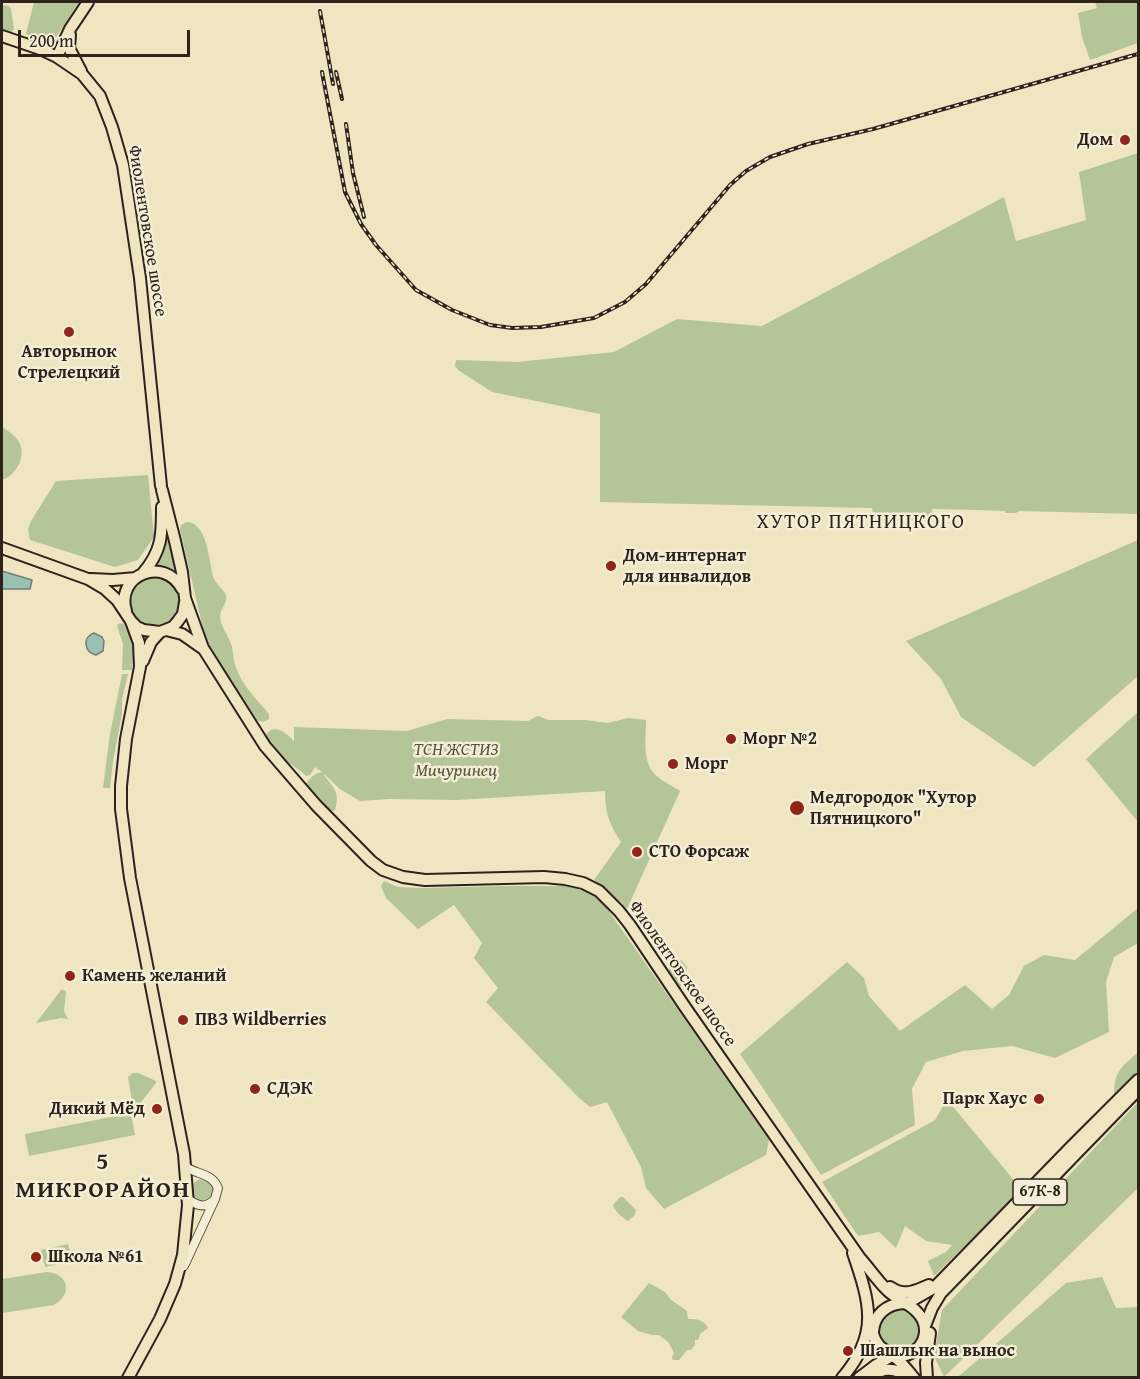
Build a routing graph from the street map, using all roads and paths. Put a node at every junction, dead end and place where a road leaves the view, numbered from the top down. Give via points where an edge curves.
1 (88, 2) edge
2 (70, 29) junction
3 (2, 36) edge
4 (40, 49) junction
5 (57, 57) junction
6 (82, 74) junction
7 (161, 488) junction
8 (2, 548) edge
9 (139, 576) junction
10 (88, 579) junction
11 (184, 595) junction
12 (129, 618) junction
13 (163, 631) junction
14 (202, 648) junction
15 (140, 667) junction
16 (1138, 1080) edge
17 (1138, 1090) edge
18 (186, 1172) junction
19 (188, 1199) junction
20 (215, 1199) junction
21 (849, 1242) junction
22 (863, 1262) junction
23 (971, 1262) junction
24 (949, 1272) junction
25 (176, 1284) junction
26 (905, 1303) junction
27 (876, 1318) junction
28 (925, 1326) junction
29 (873, 1334) junction
30 (923, 1341) junction
31 (894, 1356) junction
32 (128, 1377) edge
33 (842, 1377) edge
34 (848, 1377) edge
35 (859, 1377) edge
36 (868, 1377) edge
37 (908, 1377) edge
38 (914, 1377) edge
39 (925, 1377) edge

1 - 2 main road
2 - 4 main road via 60,42
2 - 5 main road
2 - 6 main road via 69,48
3 - 4 main road, Фиолентовское шоссе
4 - 5 main road, Фиолентовское шоссе
5 - 6 main road, Фиолентовское шоссе
6 - 7 main road, Фиолентовское шоссе via 100,96 123,165 140,278
7 - 9 main road, Фиолентовское шоссе via 161,542 152,562
7 - 11 main road, Фиолентовское шоссе
8 - 10 main road, Фиолентовское шоссе
9 - 10 main road, Фиолентовское шоссе
9 - 11 main road, Фиолентовское шоссе via 150,571 167,573
9 - 12 main road, Фиолентовское шоссе via 130,584 124,599
10 - 12 main road, Фиолентовское шоссе via 112,594
11 - 13 main road, Фиолентовское шоссе via 183,614
11 - 14 main road, Фиолентовское шоссе
12 - 13 main road, Фиолентовское шоссе via 144,630
12 - 15 main road via 139,643
13 - 14 main road, Фиолентовское шоссе via 182,634
13 - 15 main road via 151,642
14 - 21 main road, Фиолентовское шоссе via 271,753 316,805 383,870 425,880 564,879 583,883 605,897 630,925
15 - 18 main road via 126,739 121,809 130,878
16 - 24 main road, 67К-8
17 - 23 main road, 67К-8
18 - 19 main road
18 - 20 street via 214,1181 218,1192
19 - 20 street via 201,1206
19 - 25 main road via 187,1229
20 - 25 street
21 - 22 main road, Фиолентовское шоссе
21 - 33 main road via 868,1309 868,1330 862,1349
22 - 24 main road via 903,1293 928,1285
22 - 26 main road, Фиолентовское шоссе via 886,1289
22 - 27 main road, Фиолентовское шоссе
23 - 28 main road, 67К-8 via 941,1293
23 - 39 main road via 936,1311 928,1340
24 - 26 main road, 67К-8 via 934,1288
25 - 32 main road
26 - 27 main road, 67К-8 via 884,1309
26 - 28 main road via 916,1311
27 - 29 main road
28 - 30 main road, 67К-8
29 - 31 main road via 880,1347
29 - 34 main road via 863,1359
30 - 31 main road via 910,1354
30 - 39 main road
31 - 35 main road
31 - 38 main road
36 - 37 main road via 885,1369

